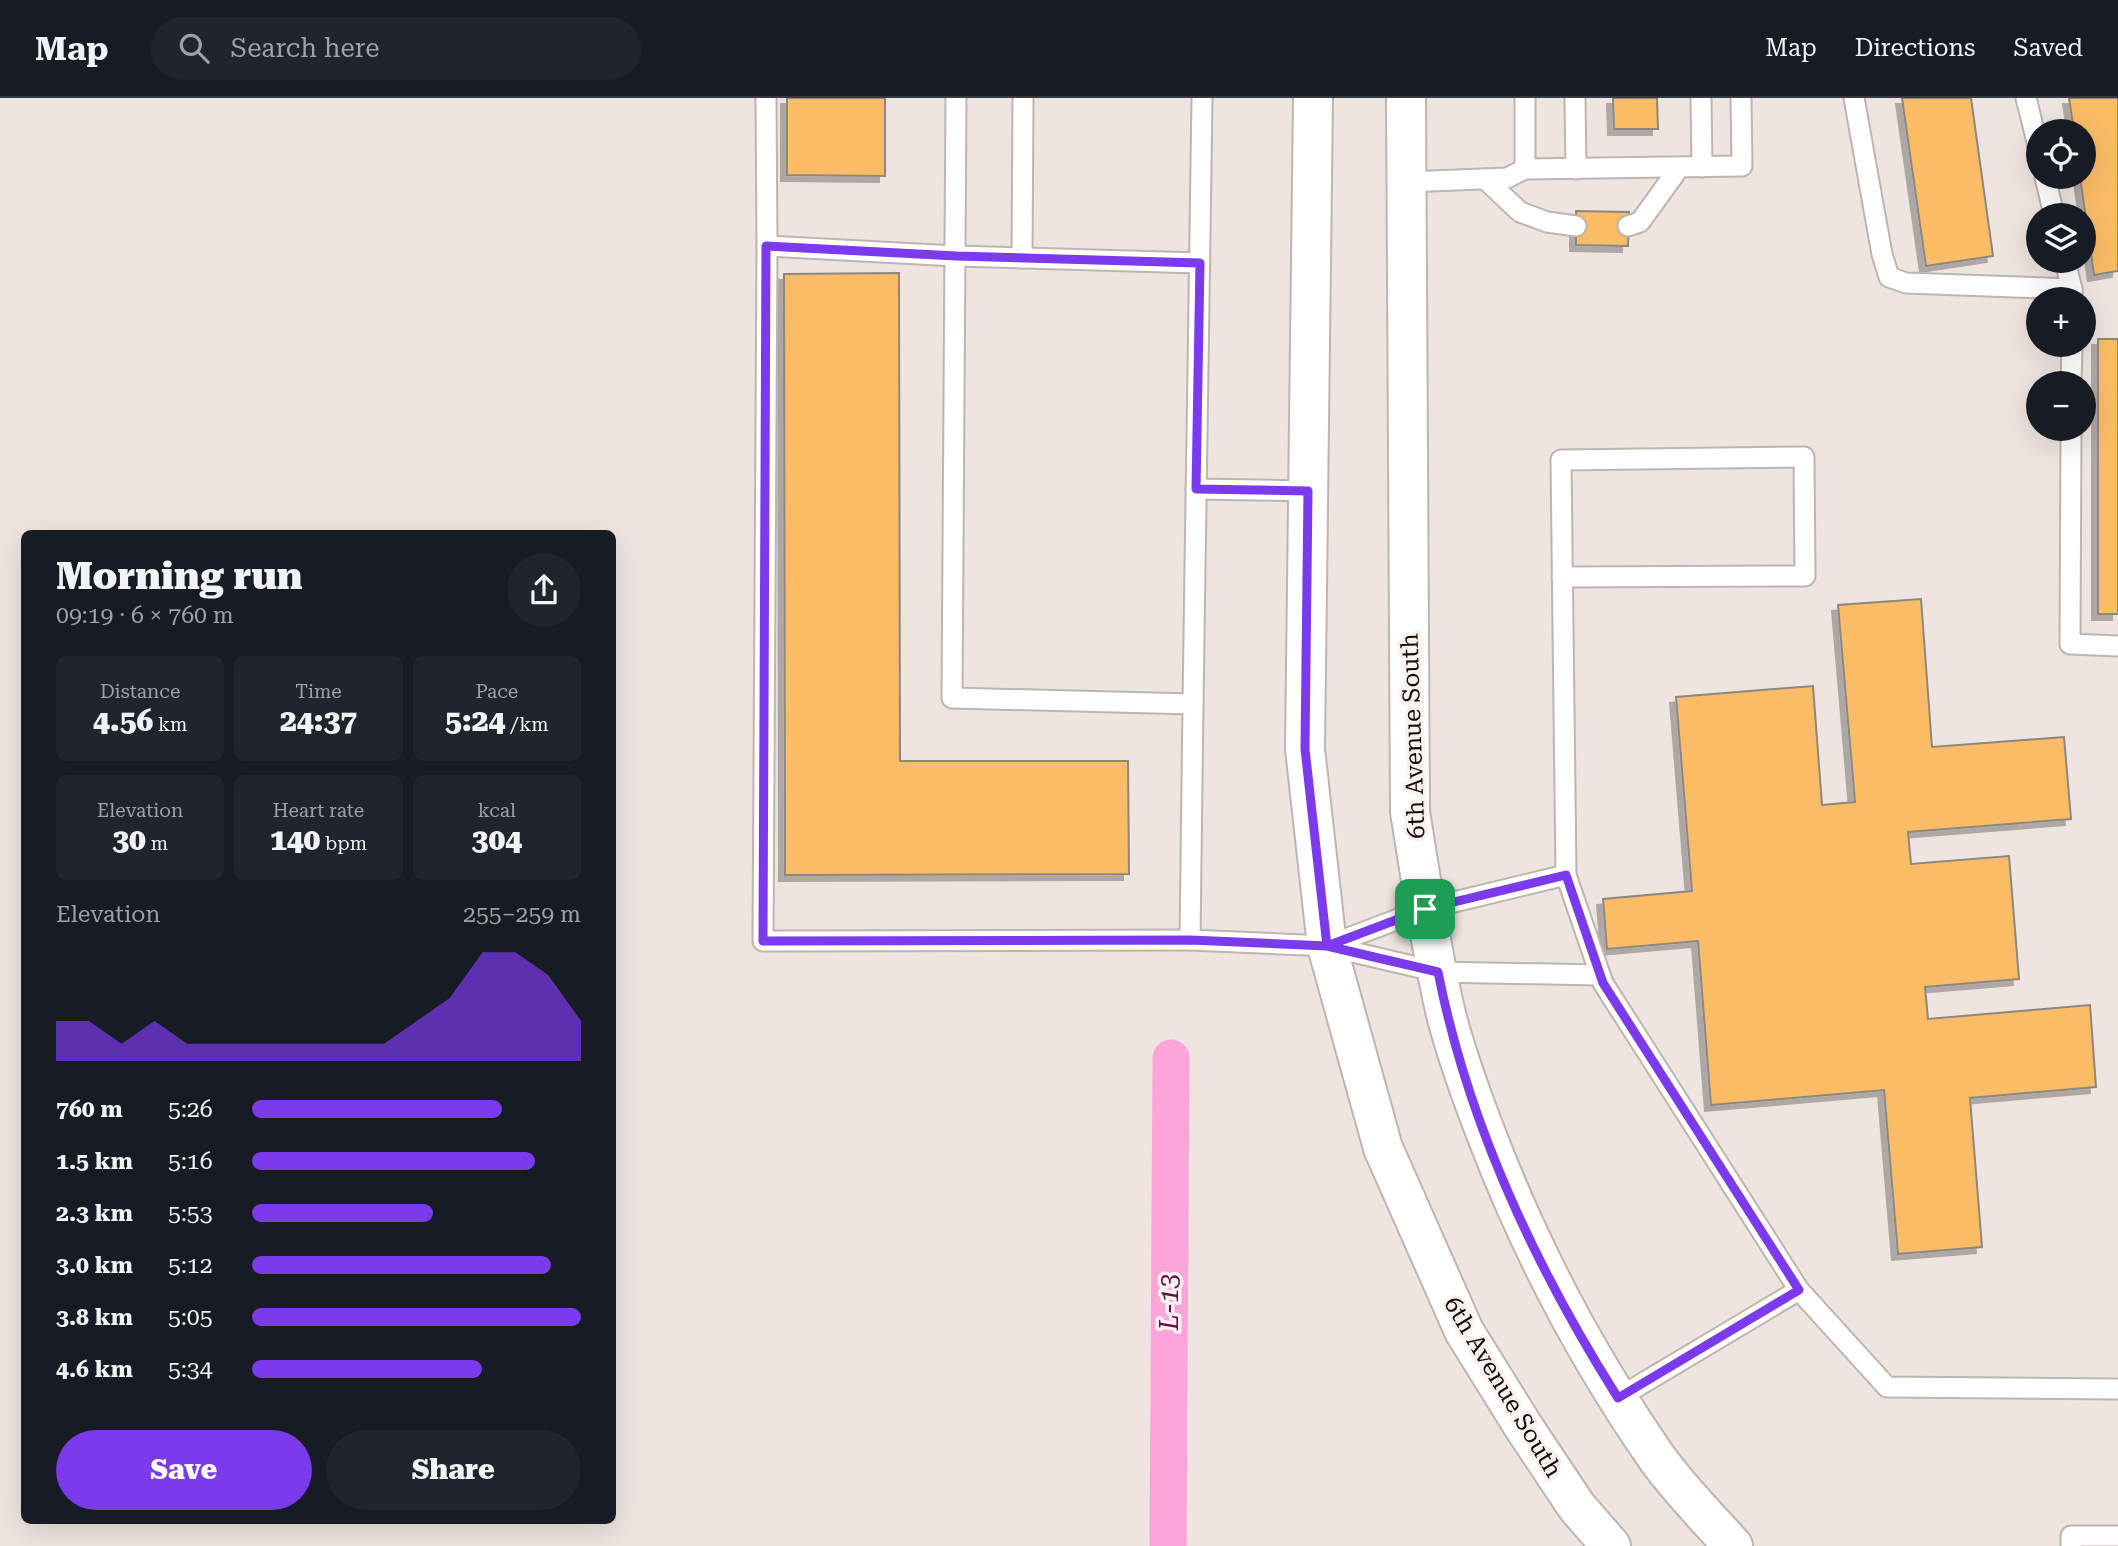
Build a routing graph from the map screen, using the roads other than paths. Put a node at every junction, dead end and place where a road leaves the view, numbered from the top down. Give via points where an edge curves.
1 (766, 98) edge
2 (956, 98) edge
3 (1023, 98) edge
4 (1202, 98) edge
5 (1313, 98) edge
6 (1406, 98) edge
7 (1525, 98) edge
8 (1575, 98) edge
9 (1701, 98) edge
10 (1741, 98) edge
11 (1854, 98) edge
12 (2026, 98) edge
13 (2031, 119) edge
14 (1702, 167) junction
15 (1679, 168) junction
16 (1525, 169) junction
17 (1576, 169) junction
18 (1485, 179) junction
19 (1406, 182) junction
20 (1576, 226) dead end
21 (1628, 226) dead end
22 (766, 246) junction
23 (956, 256) junction
24 (1022, 258) junction
25 (1200, 263) junction
26 (2026, 291) edge
27 (2071, 441) edge
28 (1196, 489) junction
29 (1308, 491) junction
30 (1562, 577) junction
31 (2118, 646) edge
32 (1193, 704) junction
33 (1566, 875) junction
34 (1425, 909) junction
35 (1190, 940) junction
36 (1327, 946) junction
37 (1438, 972) junction
38 (1600, 975) junction
39 (1799, 1290) junction
40 (2118, 1389) edge
41 (1618, 1398) junction
42 (2118, 1536) edge
43 (1611, 1546) edge
44 (1733, 1546) edge
45 (2071, 1546) edge

1 - 22 lane
2 - 23 lane
3 - 24 lane
4 - 25 lane
5 - 29 street, 6th Avenue South
6 - 19 street, 6th Avenue South
7 - 16 lane
8 - 17 lane
9 - 14 lane
10 - 14 lane via 1742,166
11 - 26 lane via 1889,277 1906,283
12 - 13 lane
14 - 15 lane
15 - 17 lane
15 - 21 lane via 1640,222
16 - 17 lane
16 - 18 lane via 1507,178
18 - 19 lane
18 - 20 lane via 1520,212
19 - 34 street, 6th Avenue South via 1410,812
22 - 23 lane
22 - 35 lane via 763,941
23 - 24 lane
23 - 32 lane via 952,698
24 - 25 lane
25 - 28 lane
27 - 31 lane via 2070,645
28 - 29 lane
28 - 32 lane
29 - 36 street, 6th Avenue South via 1305,749
30 - 30 lane via 1561,460 1804,457 1805,576
30 - 33 lane
32 - 35 lane
33 - 34 lane
33 - 38 lane
34 - 36 lane
34 - 37 street, 6th Avenue South
35 - 36 lane
36 - 37 lane
36 - 43 street, 6th Avenue South via 1383,1148 1464,1331 1577,1507
37 - 38 lane
37 - 41 street, 6th Avenue South via 1473,1100 1507,1189 1550,1283
38 - 39 lane
39 - 40 lane via 1887,1387
39 - 41 lane
41 - 44 street, 6th Avenue South via 1659,1460
42 - 45 lane via 2071,1536

